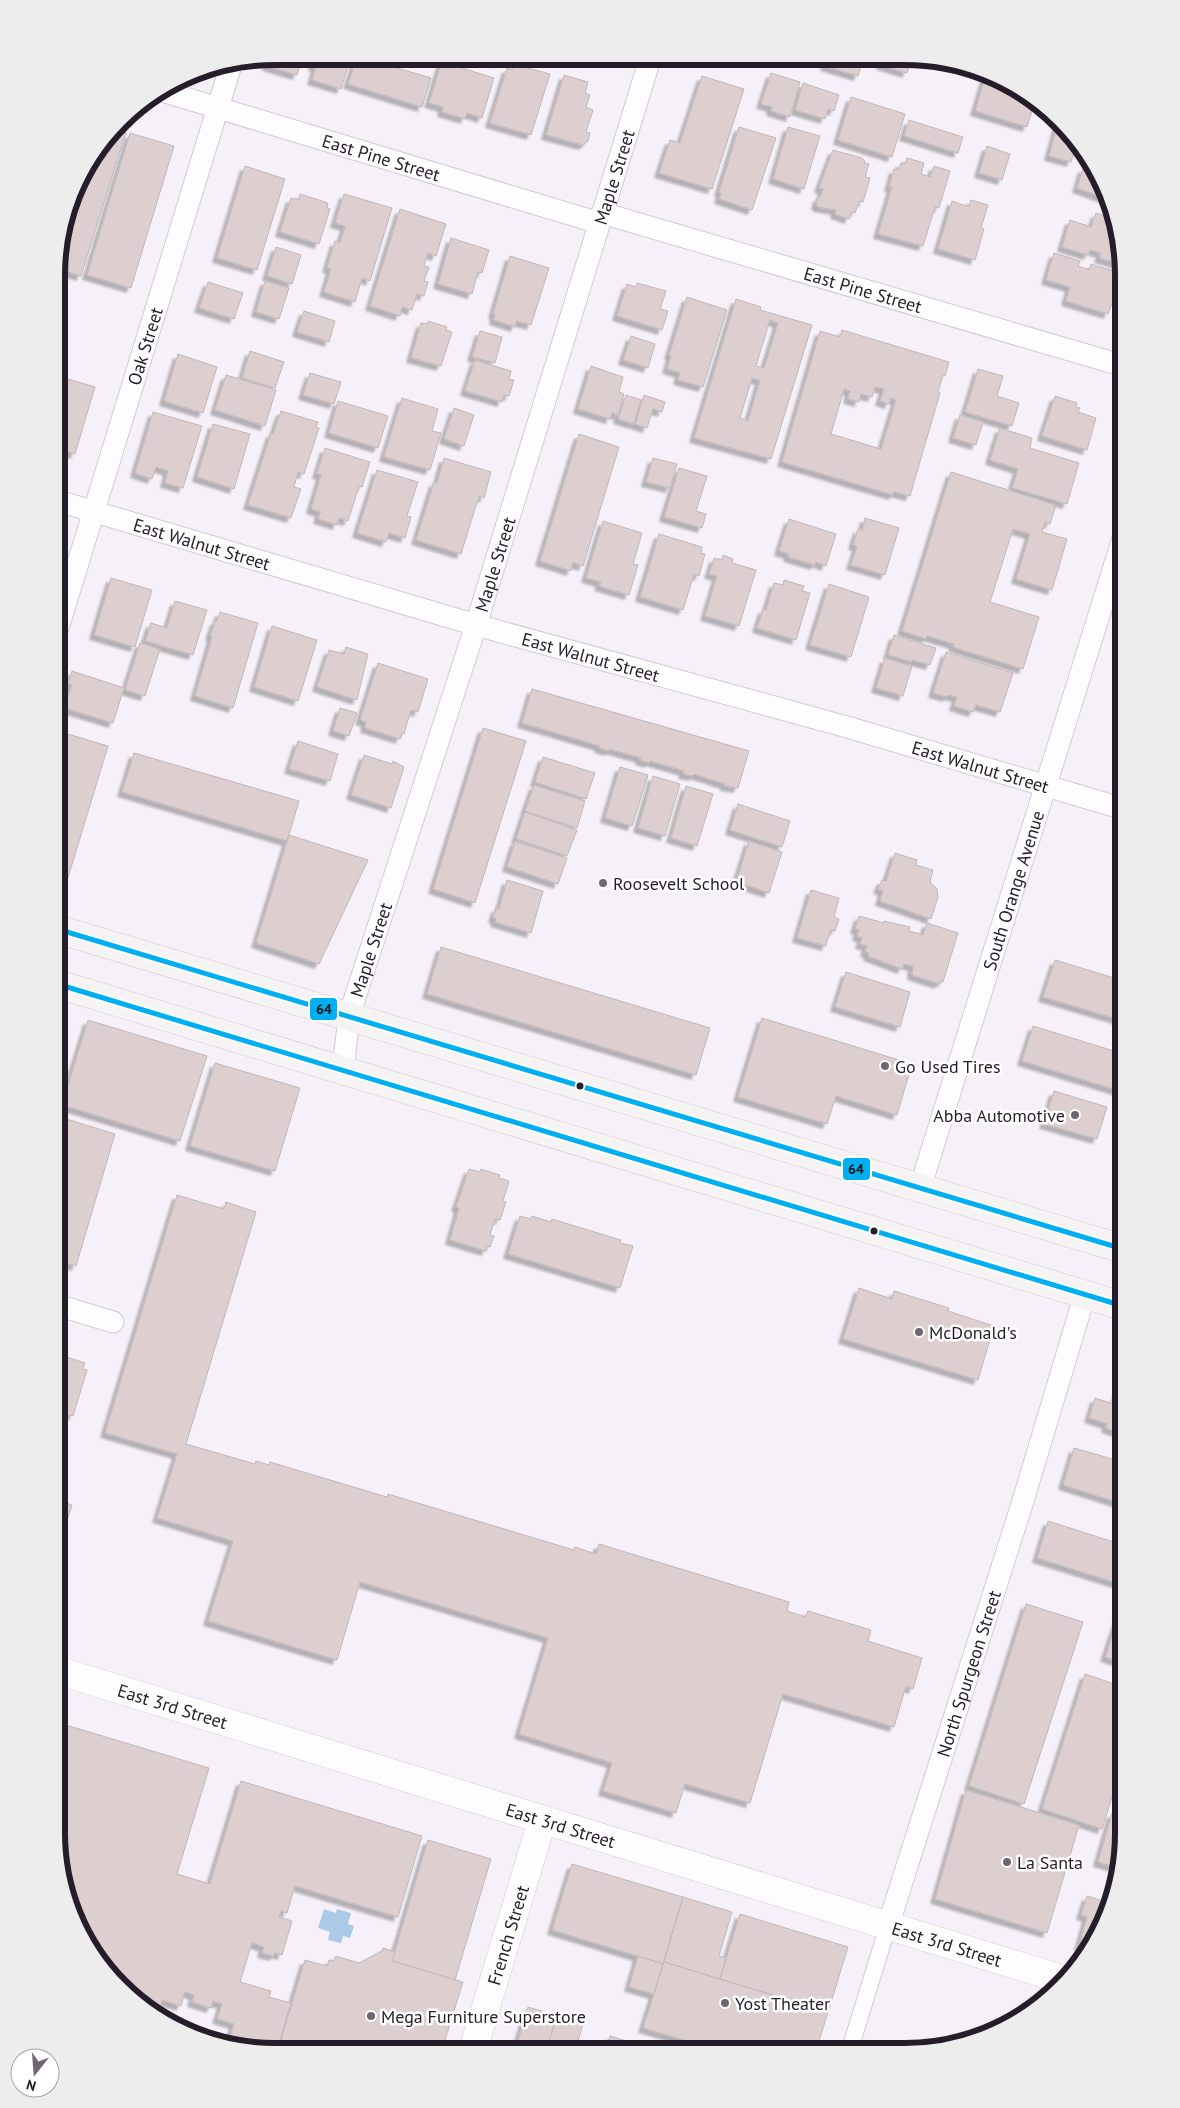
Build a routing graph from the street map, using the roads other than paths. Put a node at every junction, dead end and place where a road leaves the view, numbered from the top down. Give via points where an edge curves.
1 (648, 65) edge
2 (228, 70) edge
3 (170, 93) edge
4 (218, 107) junction
5 (601, 218) junction
6 (1115, 363) edge
7 (65, 503) edge
8 (94, 512) junction
9 (1115, 564) edge
10 (65, 605) edge
11 (476, 625) junction
12 (1045, 786) junction
13 (1115, 806) edge
14 (65, 931) edge
15 (65, 986) edge
16 (349, 1016) junction
17 (343, 1070) junction
18 (920, 1188) junction
19 (1115, 1246) edge
20 (1085, 1294) junction
21 (1115, 1303) edge
22 (65, 1307) edge
23 (113, 1322) dead end
24 (65, 1673) edge
25 (542, 1821) junction
26 (888, 1926) junction
27 (1057, 1977) edge
28 (475, 2043) edge
29 (852, 2043) edge

1 - 5 street, Maple Street
2 - 4 street, Oak Street
3 - 4 street, East Pine Street
4 - 5 street, East Pine Street
4 - 8 street, Oak Street
5 - 6 street, East Pine Street
5 - 11 street, Maple Street
7 - 8 street, East Walnut Street
8 - 10 street, Oak Street
8 - 11 street, East Walnut Street
9 - 12 street, South Orange Avenue
11 - 12 street, East Walnut Street via 847,727
11 - 16 street, Maple Street
12 - 13 street, East Walnut Street
12 - 18 street, South Orange Avenue
14 - 16 main road
15 - 17 main road
16 - 17 street, Maple Street
16 - 18 main road
17 - 20 main road
18 - 19 main road
20 - 21 main road
20 - 26 street, North Spurgeon Street
22 - 23 street
24 - 25 street, East 3rd Street
25 - 26 street, East 3rd Street
25 - 28 street, French Street
26 - 27 street, East 3rd Street
26 - 29 street, North Spurgeon Street

